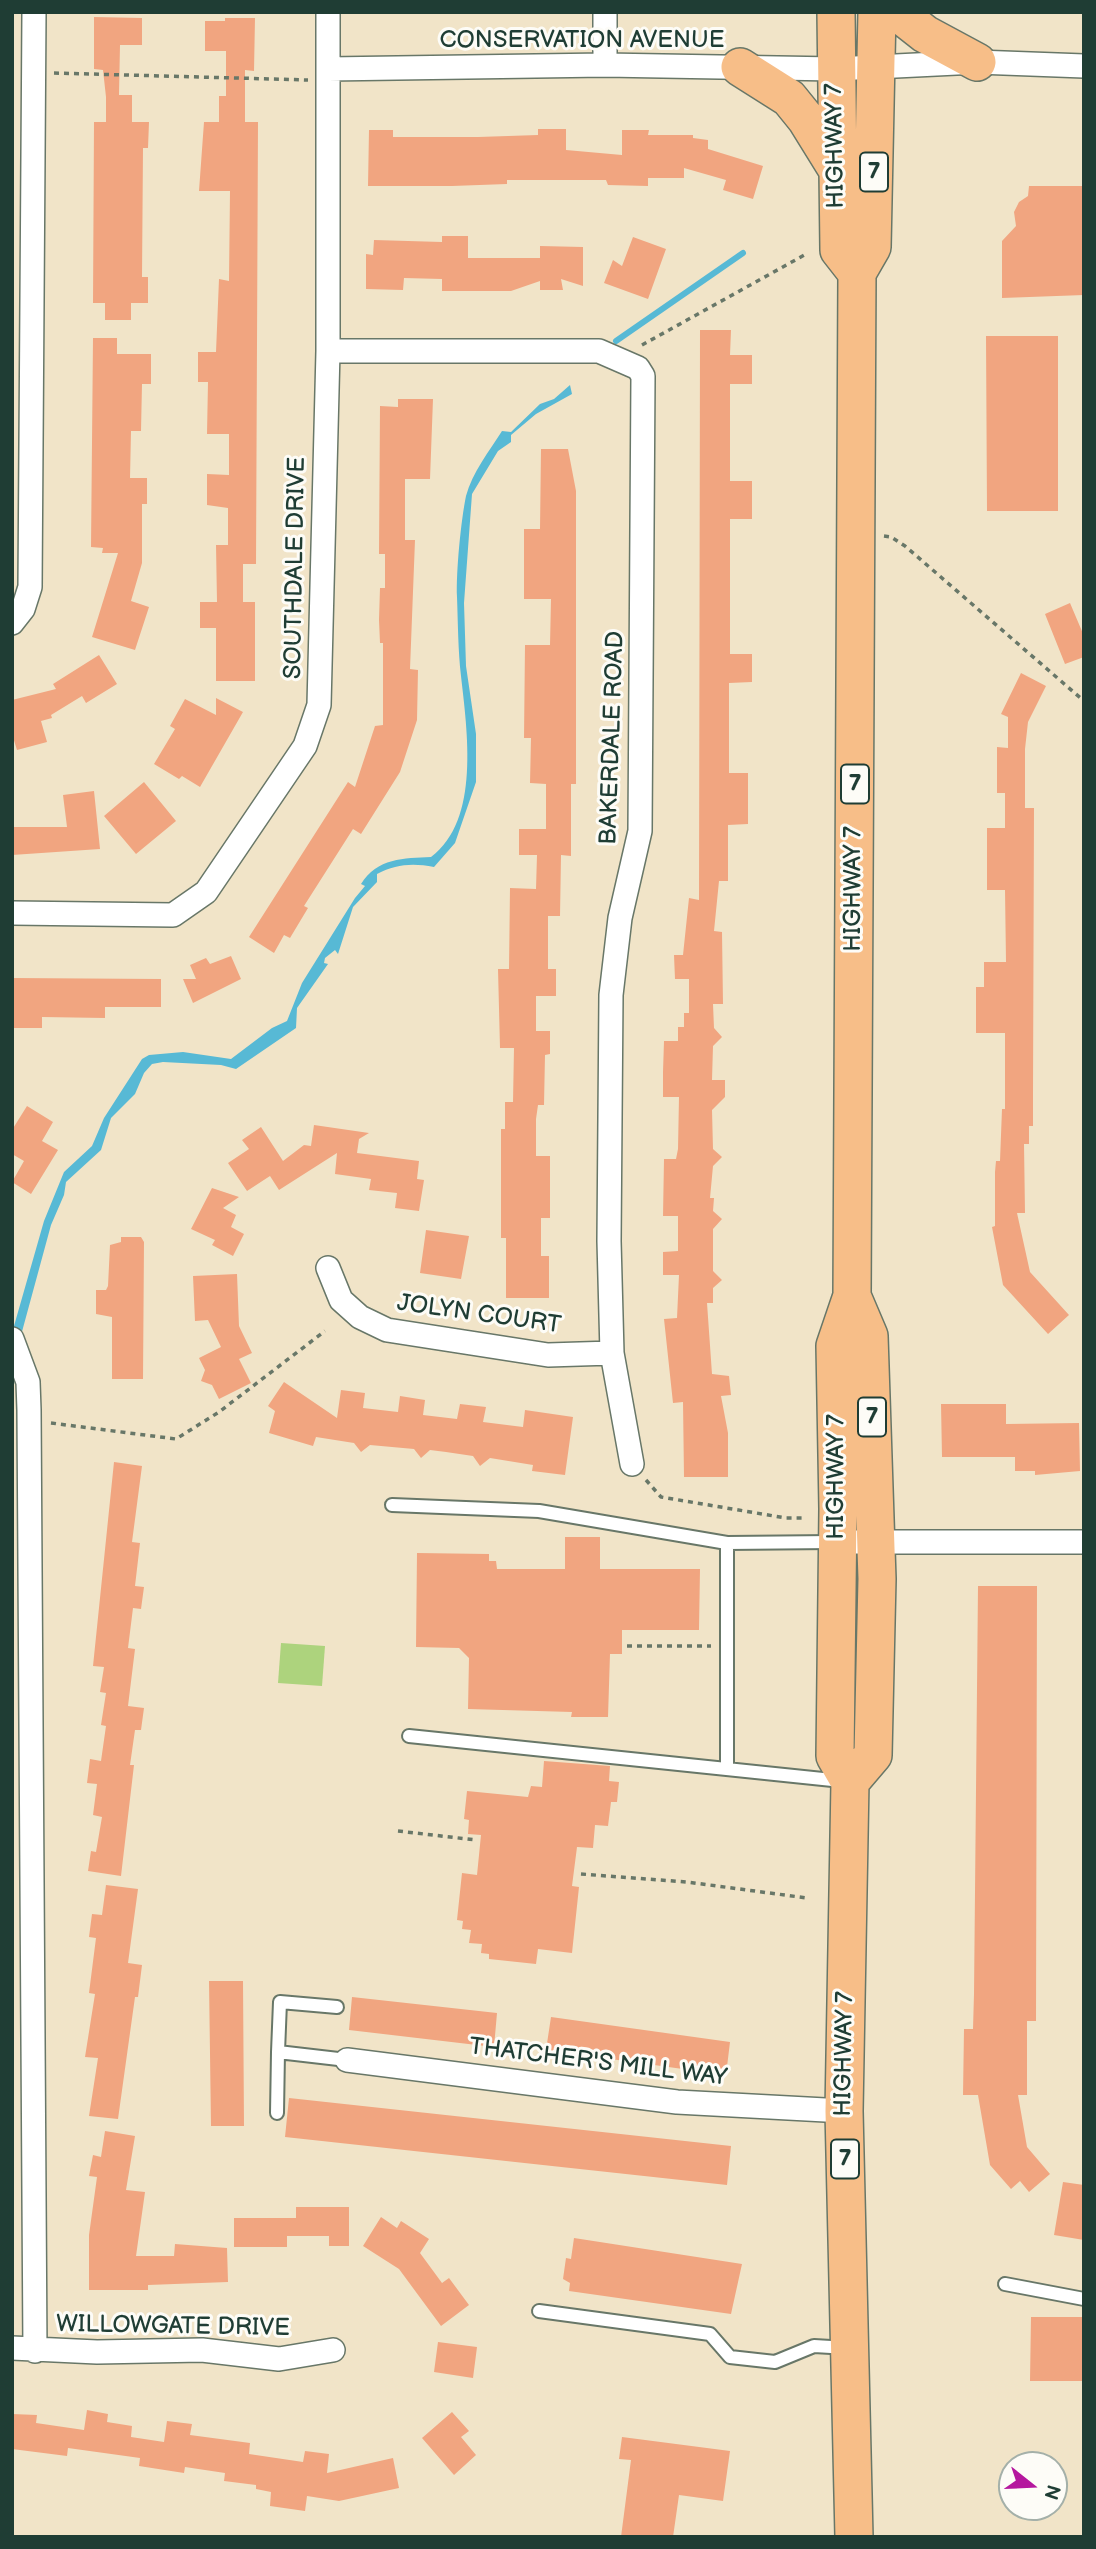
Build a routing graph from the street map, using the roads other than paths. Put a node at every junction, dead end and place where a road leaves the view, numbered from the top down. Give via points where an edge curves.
1 (34, 12) edge
2 (328, 12) edge
3 (605, 12) edge
4 (836, 12) edge
5 (877, 12) edge
6 (897, 12) edge
7 (977, 62) junction
8 (605, 65) junction
9 (1084, 66) edge
10 (740, 67) junction
11 (874, 68) junction
12 (328, 69) junction
13 (835, 69) junction
14 (837, 169) junction
15 (857, 272) junction
16 (328, 351) junction
17 (12, 623) edge
18 (12, 913) edge
19 (328, 1268) dead end
20 (852, 1296) junction
21 (12, 1339) edge
22 (612, 1353) junction
23 (632, 1464) road end
24 (392, 1505) dead end
25 (21, 1538) edge
26 (837, 1542) junction
27 (877, 1542) junction
28 (1084, 1542) edge
29 (727, 1544) junction
30 (409, 1736) dead end
31 (727, 1769) junction
32 (850, 1782) junction
33 (337, 2007) dead end
34 (278, 2052) junction
35 (347, 2060) joint
36 (844, 2111) junction
37 (277, 2113) dead end
38 (1005, 2284) dead end
39 (1084, 2299) edge
40 (539, 2311) dead end
41 (849, 2348) junction
42 (24, 2349) edge
43 (334, 2350) dead end
44 (854, 2537) edge

1 - 17 street via 30,587 23,609
2 - 12 street, SOUTHDALE DRIVE
3 - 8 street
4 - 13 main road, HIGHWAY 7 / 7
5 - 11 main road, HIGHWAY 7 / 7
6 - 7 main road via 925,34
7 - 9 street, CONSERVATION AVENUE
7 - 11 street, CONSERVATION AVENUE
8 - 10 street, CONSERVATION AVENUE
8 - 12 street, CONSERVATION AVENUE
10 - 13 street, CONSERVATION AVENUE
10 - 14 main road via 789,98
11 - 13 street, CONSERVATION AVENUE
11 - 15 main road, HIGHWAY 7 / 7 via 872,247
12 - 16 street, SOUTHDALE DRIVE
13 - 14 main road, HIGHWAY 7 / 7
14 - 15 main road, HIGHWAY 7 / 7 via 839,250
15 - 20 main road, HIGHWAY 7 / 7
16 - 18 street, SOUTHDALE DRIVE via 319,705 305,746 206,892 173,915
16 - 22 street, BAKERDALE ROAD via 599,351 638,368 643,376 640,831 620,918 611,995
19 - 22 street, JOLYN COURT via 341,1300 360,1317 387,1330 548,1355
20 - 26 main road, HIGHWAY 7 / 7 via 835,1346
20 - 27 main road, HIGHWAY 7 / 7 via 869,1336
21 - 25 street via 28,1382
22 - 23 street, BAKERDALE ROAD
24 - 29 lane via 539,1511
25 - 42 street
26 - 27 street
26 - 29 lane
26 - 32 main road, HIGHWAY 7 / 7 via 835,1756
27 - 28 street
27 - 32 main road, HIGHWAY 7 / 7 via 873,1755
29 - 31 lane
30 - 31 lane
31 - 32 lane
32 - 36 main road, HIGHWAY 7 / 7
33 - 34 lane via 280,2002
34 - 35 lane
34 - 37 lane
35 - 36 street, THATCHER'S MILL WAY via 677,2102
36 - 41 main road, HIGHWAY 7 / 7
38 - 39 lane
40 - 41 lane via 710,2334 730,2357 775,2362 814,2346
41 - 44 main road, HIGHWAY 7 / 7
42 - 43 street, WILLOWGATE DRIVE via 202,2350 279,2359

